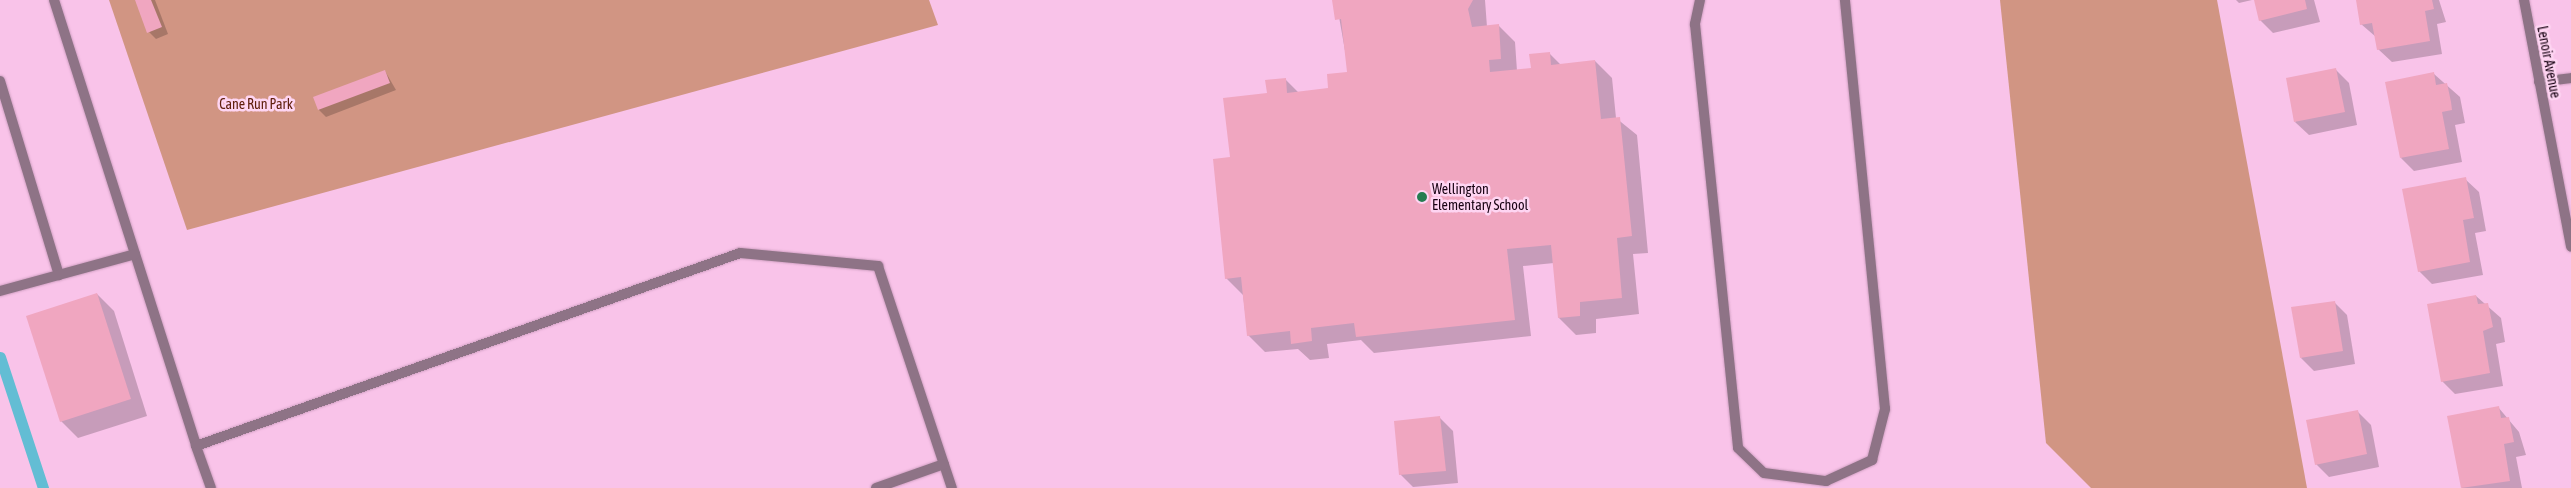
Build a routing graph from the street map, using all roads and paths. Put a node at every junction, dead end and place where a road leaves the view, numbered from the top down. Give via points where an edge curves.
1 (54, 0) edge
2 (1700, 0) edge
3 (1845, 0) edge
4 (2524, 0) edge
5 (2571, 78) edge
6 (0, 81) edge
7 (2539, 82) junction
8 (2571, 247) edge
9 (135, 254) junction
10 (59, 275) junction
11 (0, 291) edge
12 (196, 446) junction
13 (944, 464) junction
14 (211, 488) edge
15 (876, 488) edge
16 (952, 488) edge

1 - 9 street
2 - 3 street via 1695,24 1738,448 1764,473 1826,481 1872,460 1885,409
4 - 7 street, Lenoir Avenue
5 - 7 street
6 - 10 street
7 - 8 street, Lenoir Avenue
9 - 10 street
9 - 12 street
10 - 11 street
12 - 13 street via 740,253 878,266
12 - 14 street
13 - 15 street
13 - 16 street

